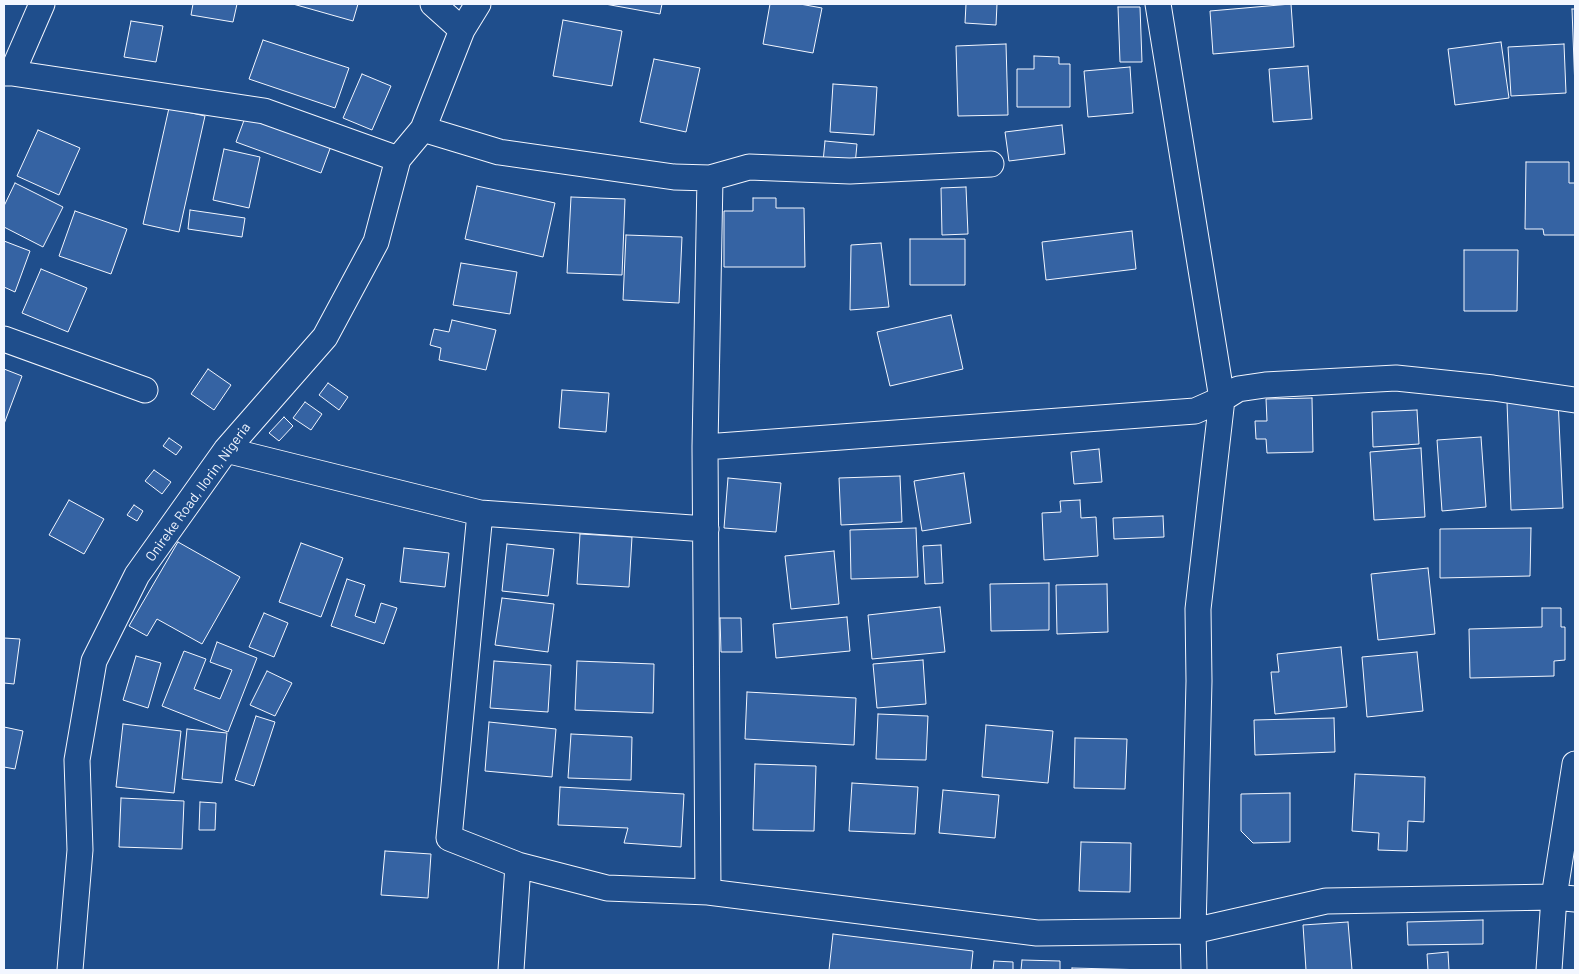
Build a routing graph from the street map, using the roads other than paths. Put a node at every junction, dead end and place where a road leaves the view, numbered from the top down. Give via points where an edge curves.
1 (42, 4) edge
2 (432, 4) edge
3 (478, 4) edge
4 (1158, 4) edge
5 (462, 30) junction
6 (8, 73) edge
7 (423, 129) junction
8 (398, 159) junction
9 (991, 164) dead end
10 (710, 178) junction
11 (4, 338) edge
12 (145, 390) dead end
13 (1222, 399) junction
14 (1575, 400) edge
15 (705, 447) junction
16 (226, 450) junction
17 (480, 513) junction
18 (706, 529) junction
19 (1575, 764) edge
20 (518, 865) junction
21 (708, 892) junction
22 (1565, 898) edge
23 (1193, 932) junction
24 (70, 970) edge
25 (511, 970) edge
26 (1194, 970) edge
27 (1549, 970) edge

1 - 6 street
2 - 5 street
3 - 5 street, Onireke Road, Ilorin, Nigeria
4 - 13 street
5 - 7 street, Onireke Road, Ilorin, Nigeria
6 - 8 street via 264,111
7 - 8 street, Onireke Road, Ilorin, Nigeria
7 - 10 street via 499,152 674,178
8 - 16 street, Onireke Road, Ilorin, Nigeria via 376,242 325,337
9 - 10 street via 850,171 749,167
10 - 15 street
11 - 12 street
13 - 14 street via 1238,389 1396,378
13 - 15 street via 1196,411
13 - 23 street via 1198,609
15 - 18 street
16 - 17 street
16 - 24 street, Onireke Road, Ilorin, Nigeria via 137,575 94,661 77,760 80,850
17 - 18 street
17 - 20 street via 449,838
18 - 21 street
19 - 22 street
20 - 21 street via 607,888
20 - 25 street
21 - 23 street via 1037,933
22 - 23 street via 1326,902
22 - 27 street
23 - 26 street

